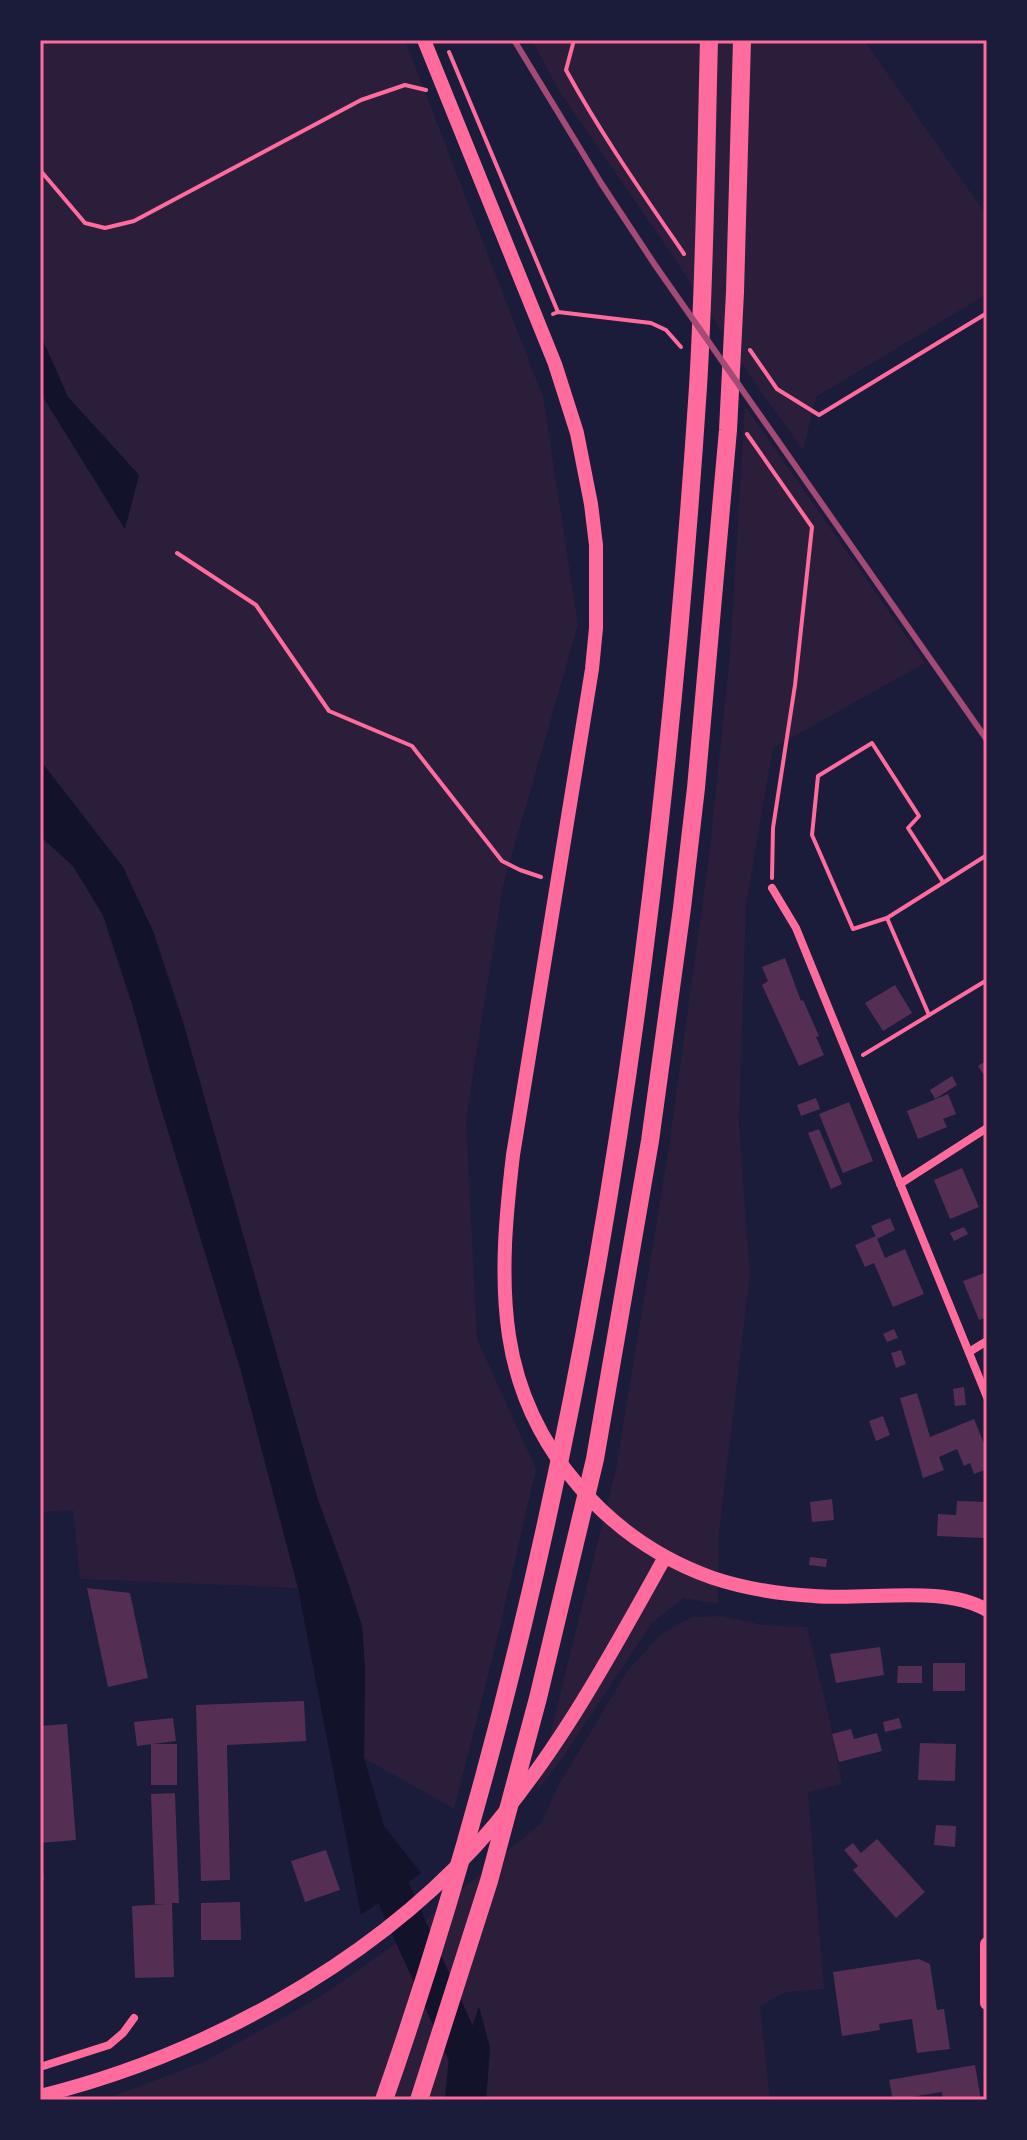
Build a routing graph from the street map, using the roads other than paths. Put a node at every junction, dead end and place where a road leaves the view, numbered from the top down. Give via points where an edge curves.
1 (424, 40) edge
2 (709, 40) edge
3 (742, 40) edge
4 (772, 888) road end
5 (987, 1128) edge
6 (900, 1184) junction
7 (987, 1341) edge
8 (969, 1352) junction
9 (987, 1397) edge
10 (665, 1557) junction
11 (987, 1610) edge
12 (987, 1944) edge
13 (987, 2003) edge
14 (134, 2018) dead end
15 (40, 2067) edge
16 (40, 2096) edge
17 (384, 2100) edge
18 (419, 2100) edge

1 - 10 main road via 555,364 577,433 596,545 592,669 508,1199 504,1270 509,1339 530,1410 567,1473 615,1523
2 - 17 highway via 698,387 650,907 618,1139 544,1535 502,1707
3 - 18 highway via 736,430 650,1141 595,1459 538,1698 493,1866
4 - 6 street via 796,928
5 - 6 street
6 - 8 street
7 - 8 street
8 - 9 street
10 - 11 main road via 715,1579 761,1590 829,1597 942,1595
10 - 16 main road via 578,1709 516,1797 422,1897 353,1952 277,2001 197,2042
12 - 13 main road
14 - 15 street via 109,2045

